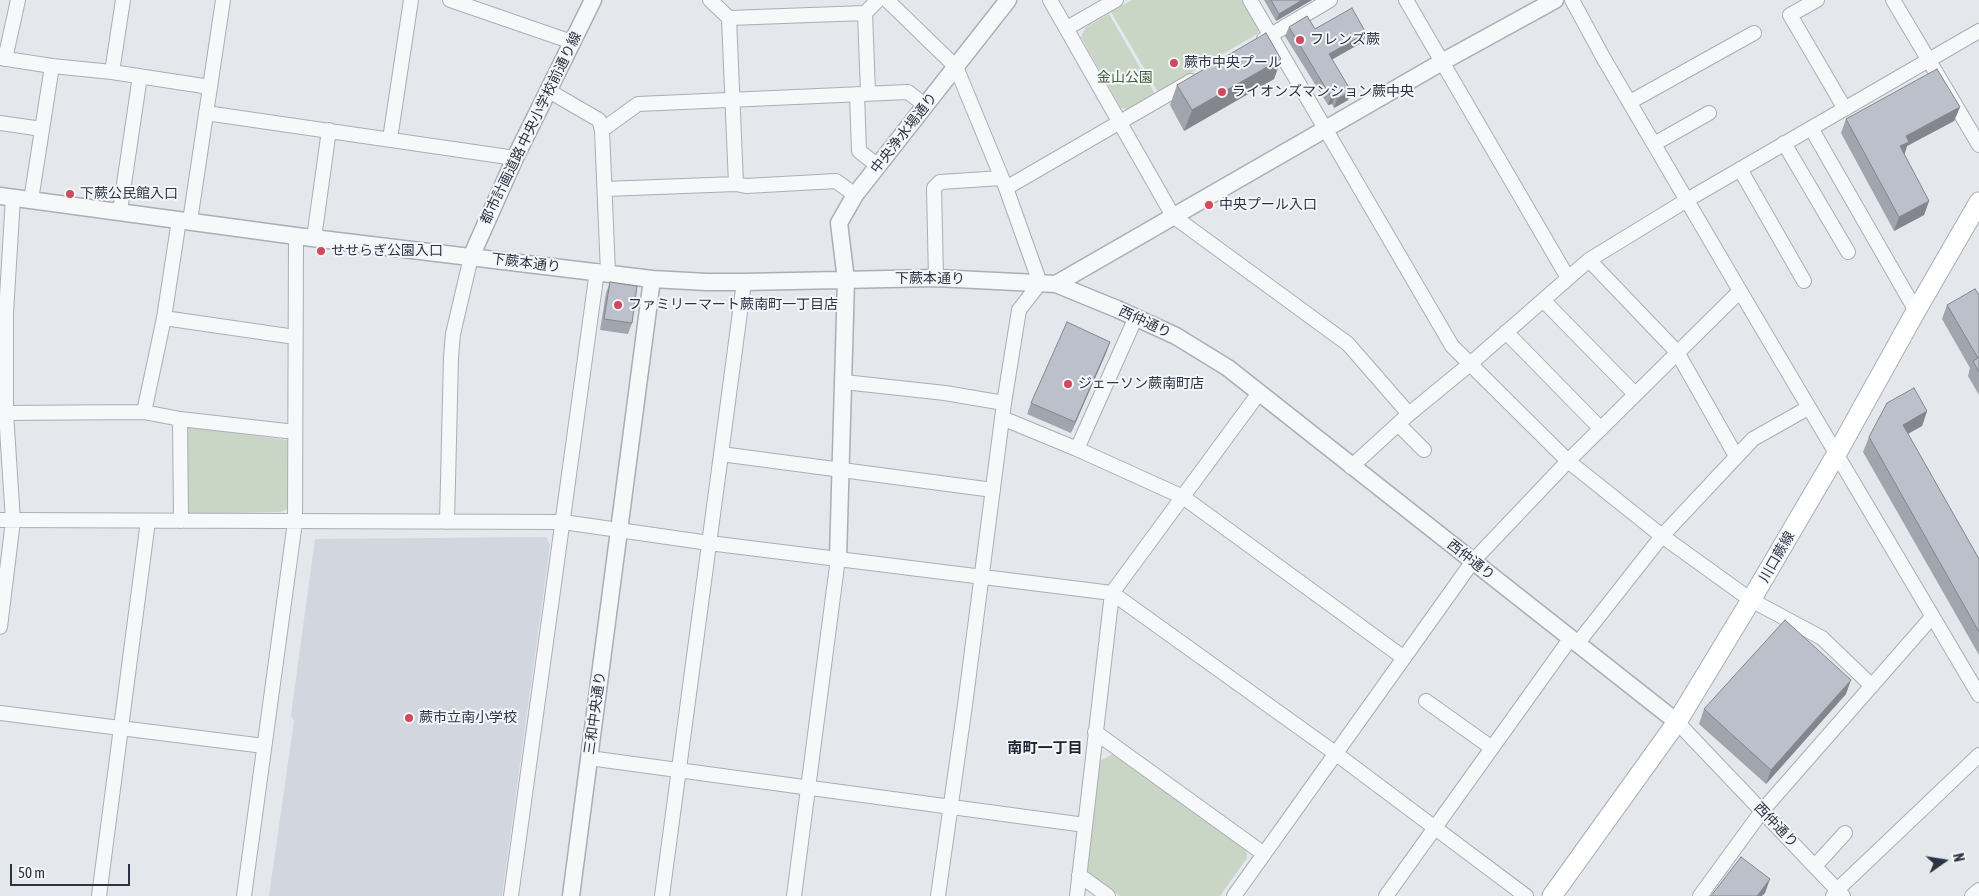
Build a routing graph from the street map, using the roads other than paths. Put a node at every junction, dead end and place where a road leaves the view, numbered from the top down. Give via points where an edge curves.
1 (18, 0) edge
2 (123, 0) edge
3 (224, 0) edge
4 (411, 0) edge
5 (450, 0) edge
6 (593, 0) edge
7 (710, 0) edge
8 (878, 0) edge
9 (887, 0) edge
10 (1008, 0) edge
11 (1050, 0) edge
12 (1116, 0) edge
13 (1250, 0) edge
14 (1330, 0) edge
15 (1406, 0) edge
16 (1555, 0) edge
17 (1572, 0) edge
18 (1818, 0) edge
19 (1893, 0) edge
20 (488, 6) edge
21 (865, 13) junction
22 (729, 18) junction
23 (1067, 28) junction
24 (1979, 31) edge
25 (1754, 33) dead end
26 (1271, 35) junction
27 (572, 42) junction
28 (1254, 44) edge
29 (2, 58) edge
30 (1928, 61) junction
31 (1442, 62) junction
32 (52, 66) junction
33 (956, 67) junction
34 (112, 72) junction
35 (1204, 74) edge
36 (140, 76) junction
37 (210, 87) junction
38 (549, 91) junction
39 (863, 94) junction
40 (733, 99) junction
41 (1630, 102) junction
42 (926, 106) junction
43 (1845, 109) junction
44 (206, 113) junction
45 (1709, 114) dead end
46 (1120, 122) junction
47 (0, 123) edge
48 (1812, 128) junction
49 (42, 129) junction
50 (1326, 129) junction
51 (329, 130) junction
52 (602, 130) junction
53 (390, 139) junction
54 (1654, 144) junction
55 (1784, 144) junction
56 (1979, 145) edge
57 (515, 158) junction
58 (878, 166) junction
59 (1740, 169) junction
60 (1004, 183) junction
61 (736, 184) junction
62 (605, 188) junction
63 (855, 195) junction
64 (7, 196) edge
65 (32, 200) junction
66 (1686, 200) junction
67 (1979, 202) edge
68 (120, 211) junction
69 (1173, 216) junction
70 (184, 221) junction
71 (296, 236) junction
72 (314, 238) junction
73 (1848, 252) dead end
74 (471, 257) junction
75 (1590, 260) junction
76 (603, 272) junction
77 (936, 278) junction
78 (1568, 278) junction
79 (652, 279) junction
80 (846, 280) junction
81 (1804, 281) dead end
82 (744, 282) junction
83 (1048, 284) junction
84 (1740, 291) junction
85 (1543, 300) junction
86 (1916, 311) junction
87 (3, 313) edge
88 (1136, 317) junction
89 (164, 318) junction
90 (1506, 332) junction
91 (295, 337) junction
92 (1677, 352) junction
93 (1470, 364) junction
94 (844, 382) junction
95 (1259, 393) junction
96 (1635, 394) junction
97 (1004, 403) junction
98 (1808, 408) junction
99 (144, 412) junction
100 (3, 413) edge
101 (1409, 414) junction
102 (1002, 418) junction
103 (180, 419) junction
104 (1398, 424) junction
105 (1601, 429) junction
106 (295, 432) junction
107 (1077, 449) junction
108 (1424, 450) dead end
109 (721, 454) junction
110 (1836, 455) junction
111 (1736, 456) junction
112 (1568, 461) junction
113 (1351, 467) junction
114 (841, 471) junction
115 (993, 490) junction
116 (1182, 496) junction
117 (6, 520) edge
118 (148, 521) junction
119 (180, 521) junction
120 (295, 522) junction
121 (447, 522) junction
122 (563, 522) junction
123 (620, 529) junction
124 (1662, 536) junction
125 (709, 543) junction
126 (838, 558) junction
127 (1474, 562) junction
128 (982, 577) junction
129 (1112, 592) junction
130 (1752, 600) junction
131 (1932, 616) junction
132 (0, 627) edge
133 (1573, 641) junction
134 (1404, 658) junction
135 (1872, 686) junction
136 (1979, 695) edge
137 (1426, 701) dead end
138 (0, 713) edge
139 (1677, 722) junction
140 (121, 727) junction
141 (1095, 732) junction
142 (264, 746) junction
143 (1492, 748) junction
144 (1335, 753) junction
145 (1979, 755) edge
146 (590, 758) junction
147 (679, 769) junction
148 (808, 786) junction
149 (951, 806) junction
150 (1762, 811) junction
151 (1085, 825) junction
152 (1435, 828) junction
153 (1845, 833) dead end
154 (1264, 854) junction
155 (1815, 866) junction
156 (1079, 876) junction
157 (1979, 890) edge
158 (1838, 894) edge
159 (99, 896) edge
160 (244, 896) edge
161 (511, 896) edge
162 (570, 896) edge
163 (662, 896) edge
164 (794, 896) edge
165 (938, 896) edge
166 (1077, 896) edge
167 (1108, 896) edge
168 (1234, 896) edge
169 (1386, 896) edge
170 (1526, 896) edge
171 (1552, 896) edge
172 (1700, 896) edge
173 (1972, 896) edge

1 - 29 street
2 - 34 street
3 - 37 street
4 - 53 street
5 - 20 street
6 - 27 street, 都市計画道路 中央小学校前通り線
7 - 22 street
8 - 21 street
9 - 33 street
10 - 33 street, 中央浄水場通り
11 - 23 street
12 - 23 street
13 - 26 street
14 - 26 street
15 - 31 street
16 - 31 street
17 - 41 street
18 - 43 street via 1790,15
19 - 30 street
20 - 27 street
21 - 22 street
21 - 39 street
22 - 40 street
23 - 46 street
24 - 30 street
25 - 41 street
26 - 28 street
26 - 50 street
27 - 38 street, 都市計画道路 中央小学校前通り線
29 - 32 street
30 - 43 street
30 - 56 street
31 - 50 street
31 - 78 street
32 - 34 street
32 - 49 street
33 - 42 street, 中央浄水場通り
33 - 60 street
34 - 36 street
35 - 46 street
36 - 37 street
36 - 68 street
37 - 44 street
38 - 52 street via 599,120
38 - 57 street, 都市計画道路 中央小学校前通り線
39 - 40 street
39 - 42 street via 908,92
39 - 58 street via 859,151
40 - 52 street via 638,104
40 - 61 street
41 - 54 street
42 - 58 street, 中央浄水場通り
43 - 48 street
44 - 51 street
44 - 70 street
45 - 54 street
46 - 60 street
46 - 69 street
47 - 49 street
48 - 55 street
48 - 86 street
49 - 65 street
50 - 69 street
50 - 93 street via 1452,346
51 - 53 street
51 - 72 street
52 - 62 street
53 - 57 street
54 - 66 street
55 - 59 street
55 - 73 street
57 - 74 street, 都市計画道路 中央小学校前通り線
58 - 63 street, 中央浄水場通り
59 - 66 street
59 - 81 street
60 - 77 street via 940,182 934,188
60 - 83 street
61 - 62 street
61 - 63 street via 836,181
62 - 76 street
63 - 80 street, 中央浄水場通り via 839,223
64 - 65 street, 下蕨本通り
64 - 87 street
65 - 68 street, 下蕨本通り
66 - 75 street
66 - 84 street
67 - 86 main road, 川口蕨線
68 - 70 street, 下蕨本通り
69 - 83 street
69 - 101 street via 1348,344
70 - 71 street, 下蕨本通り
70 - 89 street
71 - 72 street, 下蕨本通り
71 - 91 street
72 - 74 street, 下蕨本通り
74 - 76 street, 下蕨本通り
74 - 121 street via 453,334
75 - 78 street
75 - 92 street
76 - 79 street, 下蕨本通り
76 - 122 street
77 - 80 street, 下蕨本通り
77 - 83 street, 下蕨本通り
78 - 85 street
79 - 82 street, 下蕨本通り
79 - 123 street, 三和中央通り
80 - 82 street, 下蕨本通り
80 - 94 street, 中央浄水場通り
82 - 109 street
83 - 88 street, 西仲通り
83 - 97 street via 1019,310
84 - 92 street
84 - 98 street
85 - 90 street
85 - 96 street
86 - 110 main road, 川口蕨線
87 - 100 street
88 - 95 street, 西仲通り via 1176,336 1228,368
88 - 107 street
89 - 91 street
89 - 99 street
90 - 93 street
90 - 105 street
91 - 106 street
92 - 96 street
92 - 111 street
93 - 101 street
93 - 112 street
94 - 97 street
94 - 114 street, 中央浄水場通り
95 - 113 street, 西仲通り
95 - 116 street
96 - 105 street
97 - 102 street
98 - 110 street
98 - 111 street via 1753,439
99 - 100 street
99 - 103 street
100 - 117 street
101 - 104 street
102 - 107 street
102 - 115 street
103 - 106 street
103 - 119 street
104 - 108 street
104 - 113 street
105 - 112 street
106 - 120 street
107 - 116 street
109 - 114 street
109 - 125 street
110 - 130 main road, 川口蕨線
110 - 131 street
111 - 124 street
112 - 124 street
112 - 127 street
113 - 127 street, 西仲通り
114 - 115 street
114 - 126 street, 中央浄水場通り
115 - 128 street
116 - 129 street
116 - 134 street
117 - 118 street
117 - 132 street
118 - 119 street
118 - 140 street
119 - 120 street
120 - 121 street
120 - 142 street
121 - 122 street
122 - 123 street
122 - 161 street
123 - 125 street
123 - 146 street, 三和中央通り
124 - 130 street
124 - 133 street
125 - 126 street
125 - 147 street
126 - 128 street
126 - 148 street
127 - 133 street, 西仲通り
127 - 134 street
128 - 129 street
128 - 149 street
129 - 141 street
129 - 144 street
130 - 135 street via 1822,638
130 - 139 main road, 川口蕨線
131 - 135 street
131 - 136 street
133 - 139 street, 西仲通り
133 - 143 street
134 - 144 street
135 - 150 street
137 - 143 street
138 - 140 street
139 - 150 street, 西仲通り
139 - 171 main road, 川口蕨線
140 - 142 street
140 - 159 street
141 - 151 street
141 - 154 street
142 - 160 street
143 - 152 street
144 - 152 street
144 - 154 street
145 - 158 street
146 - 147 street
146 - 162 street, 三和中央通り
147 - 148 street
147 - 163 street
148 - 149 street
148 - 164 street
149 - 151 street
149 - 165 street
150 - 155 street, 西仲通り
150 - 172 street
151 - 156 street
152 - 169 street
152 - 170 street
153 - 155 street
154 - 168 street
155 - 158 street, 西仲通り
156 - 166 street
156 - 167 street
157 - 173 street

